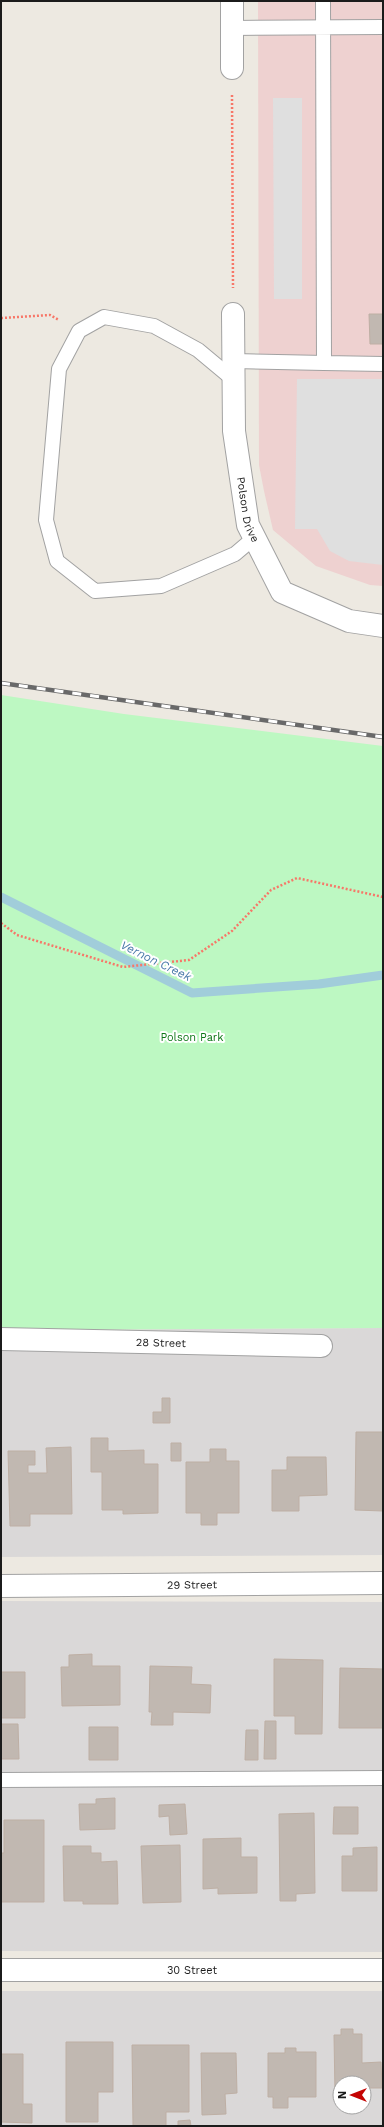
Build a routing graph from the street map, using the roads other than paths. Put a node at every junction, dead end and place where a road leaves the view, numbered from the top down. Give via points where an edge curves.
1 (232, 1) edge
2 (323, 1) edge
3 (323, 27) junction
4 (383, 27) edge
5 (232, 28) junction
6 (232, 68) road end
7 (233, 314) road end
8 (324, 363) junction
9 (383, 364) edge
10 (234, 370) junction
11 (255, 537) junction
12 (383, 626) edge
13 (1, 1339) edge
14 (321, 1346) dead end
15 (383, 1583) edge
16 (1, 1586) edge
17 (383, 1778) edge
18 (1, 1780) edge
19 (1, 1970) edge
20 (383, 1970) edge

1 - 5 street
2 - 3 lane
3 - 4 lane
3 - 5 lane
3 - 8 lane
5 - 6 street
7 - 10 street, Polson Drive
8 - 9 lane
8 - 10 lane
10 - 11 street, Polson Drive via 234,431 248,524
10 - 11 lane via 154,326 104,317 79,331 59,369 46,520 57,561 95,591 161,586 235,554
11 - 12 street, Polson Drive via 282,592 349,621
13 - 14 street, 28 Street
15 - 16 street, 29 Street
17 - 18 lane
19 - 20 street, 30 Street

